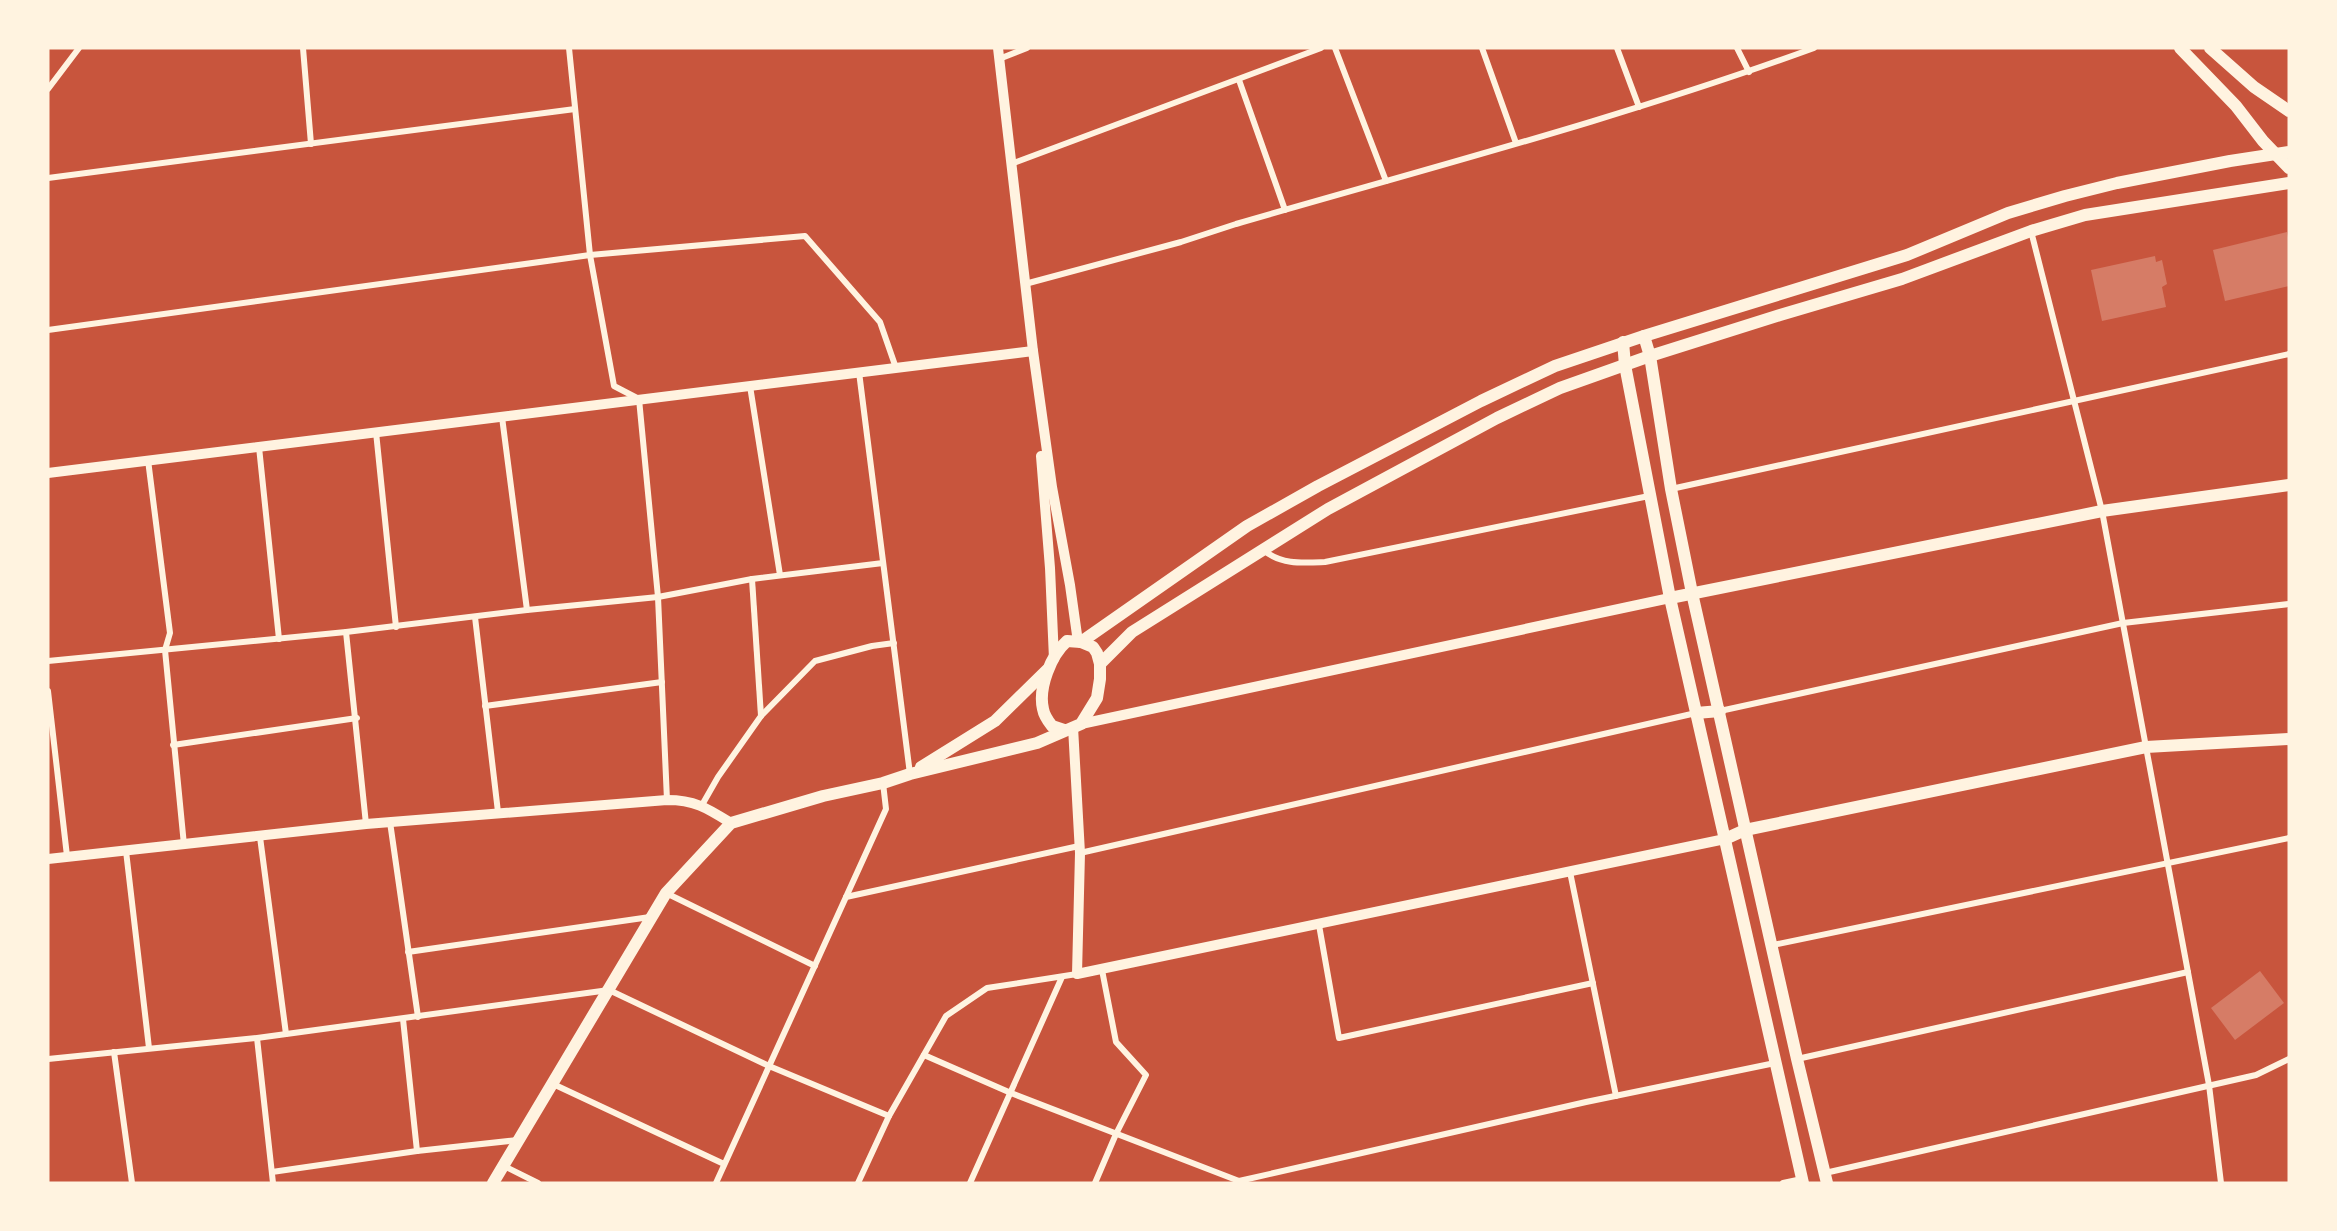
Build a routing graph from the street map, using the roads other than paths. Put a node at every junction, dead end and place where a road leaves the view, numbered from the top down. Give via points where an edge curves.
1 (79, 48) edge
2 (303, 48) edge
3 (569, 48) edge
4 (1027, 48) edge
5 (1320, 48) edge
6 (1335, 48) edge
7 (1482, 48) edge
8 (1617, 48) edge
9 (1737, 48) edge
10 (1815, 48) edge
11 (2180, 48) edge
12 (2210, 48) edge
13 (998, 54) edge
14 (1749, 72) junction
15 (1239, 80) junction
16 (48, 89) edge
17 (1639, 107) junction
18 (575, 109) junction
19 (2289, 111) edge
20 (1516, 143) junction
21 (311, 144) junction
22 (2275, 152) junction
23 (2289, 152) edge
24 (1011, 164) junction
25 (2289, 168) edge
26 (48, 178) edge
27 (1386, 181) junction
28 (2289, 183) edge
29 (1286, 210) junction
30 (2031, 231) junction
31 (590, 255) junction
32 (1024, 284) junction
33 (48, 330) edge
34 (1644, 336) junction
35 (1623, 342) junction
36 (1033, 351) junction
37 (2289, 354) edge
38 (1650, 356) junction
39 (1624, 365) junction
40 (896, 368) junction
41 (859, 372) junction
42 (750, 386) junction
43 (639, 399) junction
44 (2075, 401) junction
45 (502, 417) junction
46 (376, 432) junction
47 (259, 447) junction
48 (148, 460) junction
49 (48, 472) edge
50 (2289, 485) edge
51 (1671, 489) junction
52 (1649, 496) junction
53 (2102, 512) junction
54 (1263, 549) junction
55 (883, 563) junction
56 (780, 575) junction
57 (752, 579) junction
58 (1692, 593) junction
59 (658, 597) junction
60 (1670, 598) junction
61 (2289, 604) edge
62 (527, 610) junction
63 (475, 617) junction
64 (2123, 623) junction
65 (396, 627) junction
66 (346, 632) junction
67 (279, 639) junction
68 (1079, 642) junction
69 (894, 643) junction
70 (165, 650) junction
71 (48, 661) edge
72 (1052, 663) junction
73 (1100, 664) junction
74 (662, 682) junction
75 (48, 691) edge
76 (485, 706) junction
77 (1720, 711) junction
78 (1696, 713) junction
79 (761, 716) junction
80 (357, 718) junction
81 (1072, 727) junction
82 (2289, 739) edge
83 (173, 745) junction
84 (2146, 747) junction
85 (910, 774) junction
86 (883, 783) junction
87 (667, 800) junction
88 (702, 805) junction
89 (498, 812) junction
90 (390, 822) junction
91 (731, 822) junction
92 (366, 824) junction
93 (1745, 830) junction
94 (260, 837) junction
95 (1725, 838) junction
96 (2289, 838) edge
97 (184, 845) junction
98 (1080, 850) junction
99 (126, 851) junction
100 (68, 856) junction
101 (48, 859) edge
102 (2168, 863) junction
103 (1570, 872) junction
104 (666, 893) junction
105 (846, 897) junction
106 (650, 917) junction
107 (1318, 925) junction
108 (1773, 945) junction
109 (408, 952) junction
110 (815, 966) junction
111 (1102, 970) junction
112 (2188, 972) junction
113 (1077, 974) junction
114 (1062, 976) junction
115 (1593, 983) junction
116 (609, 990) junction
117 (418, 1017) junction
118 (403, 1019) junction
119 (286, 1034) junction
120 (257, 1038) junction
121 (149, 1048) junction
122 (114, 1052) junction
123 (924, 1055) junction
124 (48, 1059) edge
125 (1797, 1059) junction
126 (2289, 1059) edge
127 (1775, 1063) junction
128 (769, 1066) junction
129 (553, 1084) junction
130 (2209, 1085) junction
131 (1011, 1093) junction
132 (1616, 1096) junction
133 (889, 1116) junction
134 (1116, 1134) junction
135 (519, 1140) junction
136 (417, 1150) junction
137 (724, 1164) junction
138 (503, 1166) junction
139 (272, 1172) junction
140 (1826, 1178) edge
141 (1802, 1181) edge
142 (1238, 1182) edge
143 (132, 1183) edge
144 (273, 1183) edge
145 (494, 1183) edge
146 (538, 1183) edge
147 (716, 1183) edge
148 (858, 1183) edge
149 (970, 1183) edge
150 (1095, 1183) edge
151 (1783, 1183) edge
152 (2221, 1183) edge

1 - 16 street
2 - 21 street
3 - 18 street
4 - 13 street
5 - 15 street
6 - 27 street
7 - 20 street
8 - 17 street
9 - 14 street
10 - 14 street
11 - 22 main road
12 - 19 main road via 2254,87
13 - 24 street
14 - 17 street
15 - 24 street
15 - 29 street
17 - 20 street
18 - 21 street
18 - 31 street
20 - 27 street
21 - 26 street
22 - 23 main road
22 - 25 main road
22 - 34 main road via 2065,196 2008,213 1908,255
24 - 32 street
27 - 29 street
28 - 30 main road via 2085,215
29 - 32 street
30 - 38 main road via 1902,279
30 - 44 street
31 - 33 street
31 - 40 street via 805,236 880,322
31 - 43 street via 614,386
32 - 36 street
34 - 35 main road
34 - 38 main road
35 - 39 main road
35 - 68 main road via 1556,366 1481,401 1318,486 1247,526
36 - 40 street
36 - 68 street
36 - 72 street via 1050,568
37 - 44 street
38 - 39 main road
38 - 51 main road
39 - 52 main road
39 - 54 main road via 1560,388 1497,418 1328,509
40 - 41 street
41 - 42 street
41 - 55 street
42 - 43 street
42 - 56 street
43 - 45 street
43 - 59 street
44 - 51 street
44 - 53 street
45 - 46 street
45 - 62 street
46 - 47 street
46 - 65 street
47 - 48 street
47 - 67 street
48 - 49 street
48 - 70 street via 170,633
50 - 53 main road
51 - 52 main road
51 - 58 main road
52 - 54 street via 1325,562 1298,564 1274,559
52 - 60 main road
53 - 58 main road
53 - 64 street
54 - 73 main road via 1132,632
55 - 56 street
55 - 69 street
56 - 57 street
57 - 59 street
57 - 79 street
58 - 60 main road
58 - 77 main road
59 - 62 street
59 - 74 street
60 - 78 main road
60 - 81 street
61 - 64 street
62 - 63 street
63 - 65 street
63 - 76 street
64 - 77 street
64 - 84 street
65 - 66 street
66 - 67 street
66 - 80 street
67 - 70 street
68 - 72 main road via 1067,642
68 - 73 main road via 1093,647
69 - 79 street via 815,661
69 - 85 street
70 - 71 street
70 - 83 street
72 - 81 main road via 1041,698 1043,712 1052,726
72 - 85 main road via 995,721
73 - 81 main road via 1097,698
74 - 76 street
74 - 87 street
75 - 100 street
76 - 89 street
77 - 78 main road
77 - 93 main road
78 - 95 main road
78 - 98 street
79 - 88 street
80 - 83 street
80 - 92 street
81 - 85 main road via 1037,743
81 - 98 street
82 - 84 main road
83 - 97 street
84 - 93 main road
84 - 102 street
85 - 86 main road
86 - 91 main road
86 - 105 street via 886,809
87 - 88 street
87 - 89 street
88 - 91 street
89 - 90 street
90 - 92 street
90 - 109 street
91 - 104 main road
92 - 94 street
93 - 95 main road
93 - 108 main road
94 - 97 street
94 - 119 street
95 - 103 street
95 - 127 main road
96 - 102 street
97 - 99 street
98 - 105 street
98 - 113 street
99 - 100 street
99 - 121 street
100 - 101 street
102 - 108 street
102 - 112 street
103 - 107 street
103 - 115 street
104 - 106 main road
104 - 110 street
105 - 110 street
106 - 109 street
106 - 116 main road
107 - 111 street
107 - 115 street via 1339,1038
108 - 125 main road
109 - 117 street
110 - 128 street
111 - 113 street
111 - 134 street via 1116,1042 1146,1076
112 - 125 street
112 - 130 street
113 - 114 street
114 - 123 street via 987,988 946,1016
114 - 131 street
115 - 132 street
116 - 117 street
116 - 128 street
116 - 129 main road
117 - 118 street
118 - 119 street
118 - 136 street
119 - 120 street
120 - 121 street
120 - 139 street
121 - 122 street
122 - 124 street
122 - 143 street
123 - 131 street
123 - 133 street
125 - 127 main road
125 - 140 main road
126 - 130 street via 2256,1075
127 - 132 street
127 - 141 main road
128 - 133 street
128 - 137 street
129 - 135 main road
129 - 137 street
130 - 140 street
130 - 152 street
131 - 134 street
131 - 149 street
132 - 142 street
133 - 148 street
134 - 142 street
134 - 150 street
135 - 136 street
135 - 138 main road
136 - 139 street
137 - 147 street
138 - 145 main road
138 - 146 street
139 - 144 street
141 - 151 street

